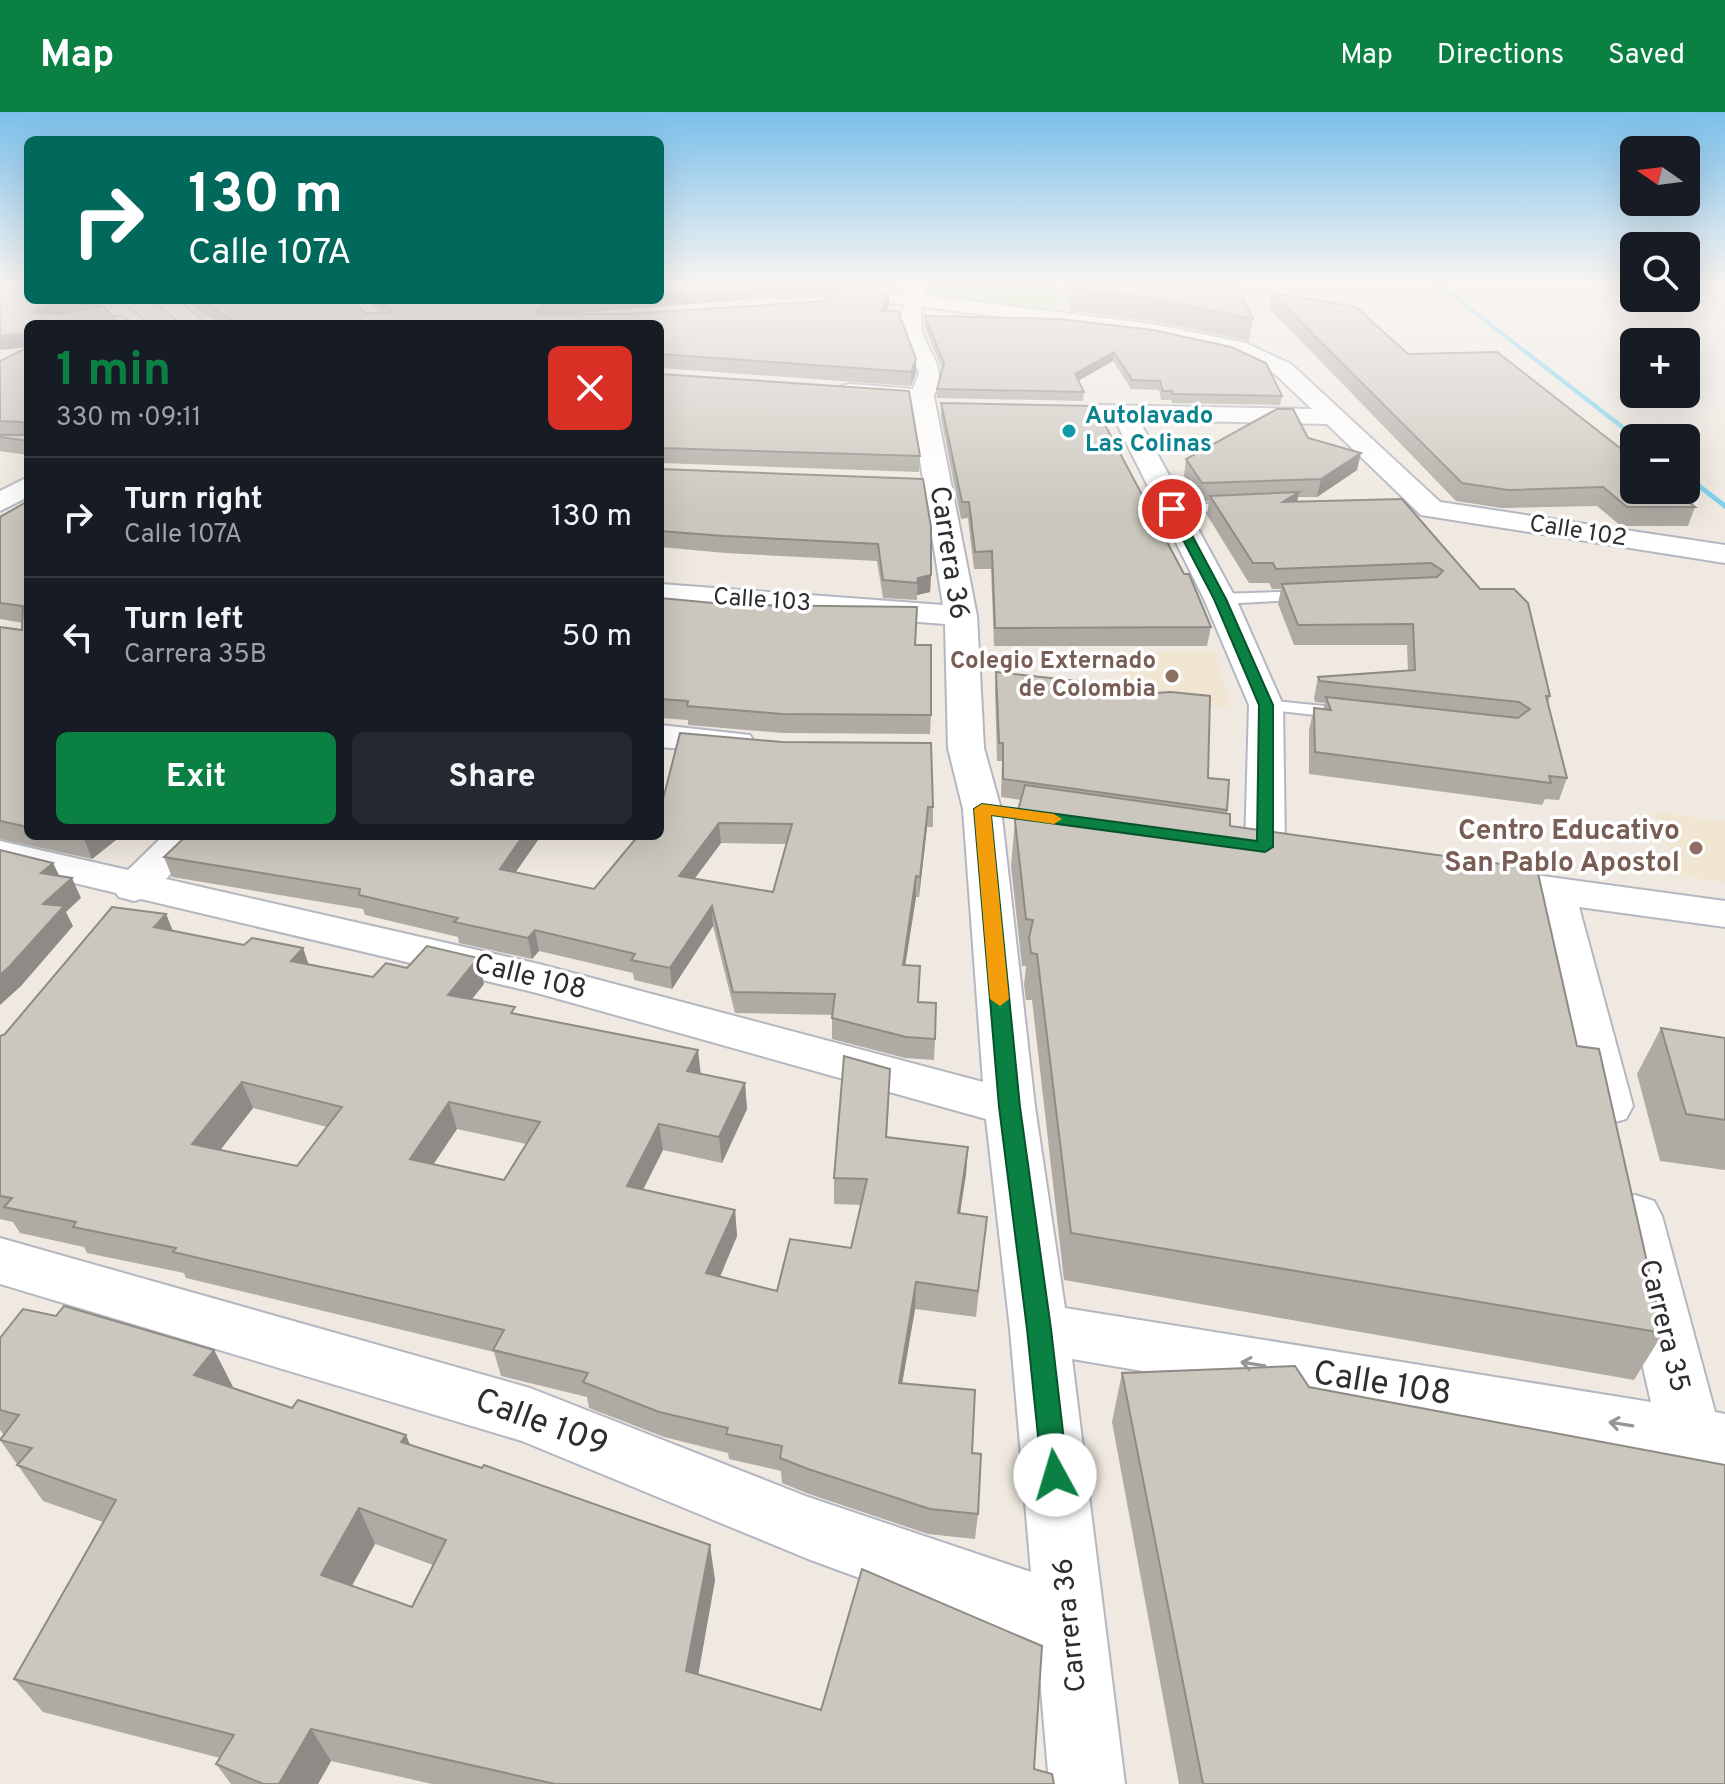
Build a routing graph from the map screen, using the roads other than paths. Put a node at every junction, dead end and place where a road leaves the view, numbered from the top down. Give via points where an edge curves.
1 (924, 361) edge
2 (1271, 361) edge
3 (830, 390) edge
4 (933, 405) junction
5 (1122, 410) junction
6 (1077, 411) edge
7 (1337, 417) junction
8 (24, 488) edge
9 (0, 503) edge
10 (1252, 506) edge
11 (24, 509) edge
12 (1172, 509) junction
13 (0, 524) edge
14 (1725, 554) edge
15 (664, 593) edge
16 (1331, 595) edge
17 (1220, 599) junction
18 (961, 616) junction
19 (1266, 705) junction
20 (1361, 715) edge
21 (664, 736) edge
22 (767, 746) edge
23 (182, 840) edge
24 (1264, 848) edge
25 (0, 853) edge
26 (1447, 875) edge
27 (137, 884) junction
28 (1554, 891) junction
29 (1725, 914) edge
30 (108, 919) edge
31 (1010, 1107) junction
32 (0, 1261) edge
33 (1039, 1329) junction
34 (1708, 1439) edge
35 (1070, 1620) junction
36 (1087, 1784) edge

1 - 4 street, Carrera 36
2 - 7 street
3 - 4 street
4 - 18 street, Carrera 36 via 922,484
5 - 6 street
5 - 7 street
5 - 12 street
7 - 14 street, Calle 102 via 1431,509
8 - 9 street
10 - 12 lane
11 - 13 street
12 - 17 street
15 - 18 street, Calle 103
16 - 17 lane
17 - 19 street
18 - 31 street, Carrera 36 via 951,748 998,811
19 - 20 lane
19 - 24 street
21 - 22 street
23 - 27 street
25 - 27 street, Calle 108
26 - 28 street
27 - 30 street
27 - 31 street, Calle 108 via 539,979
28 - 29 street
28 - 34 street, Carrera 35 via 1622,1164
31 - 33 street, Carrera 36
32 - 35 street, Calle 109 via 530,1416 808,1528
34 -> 33 street, Calle 108
33 - 35 street, Carrera 36
35 - 36 street, Carrera 36

